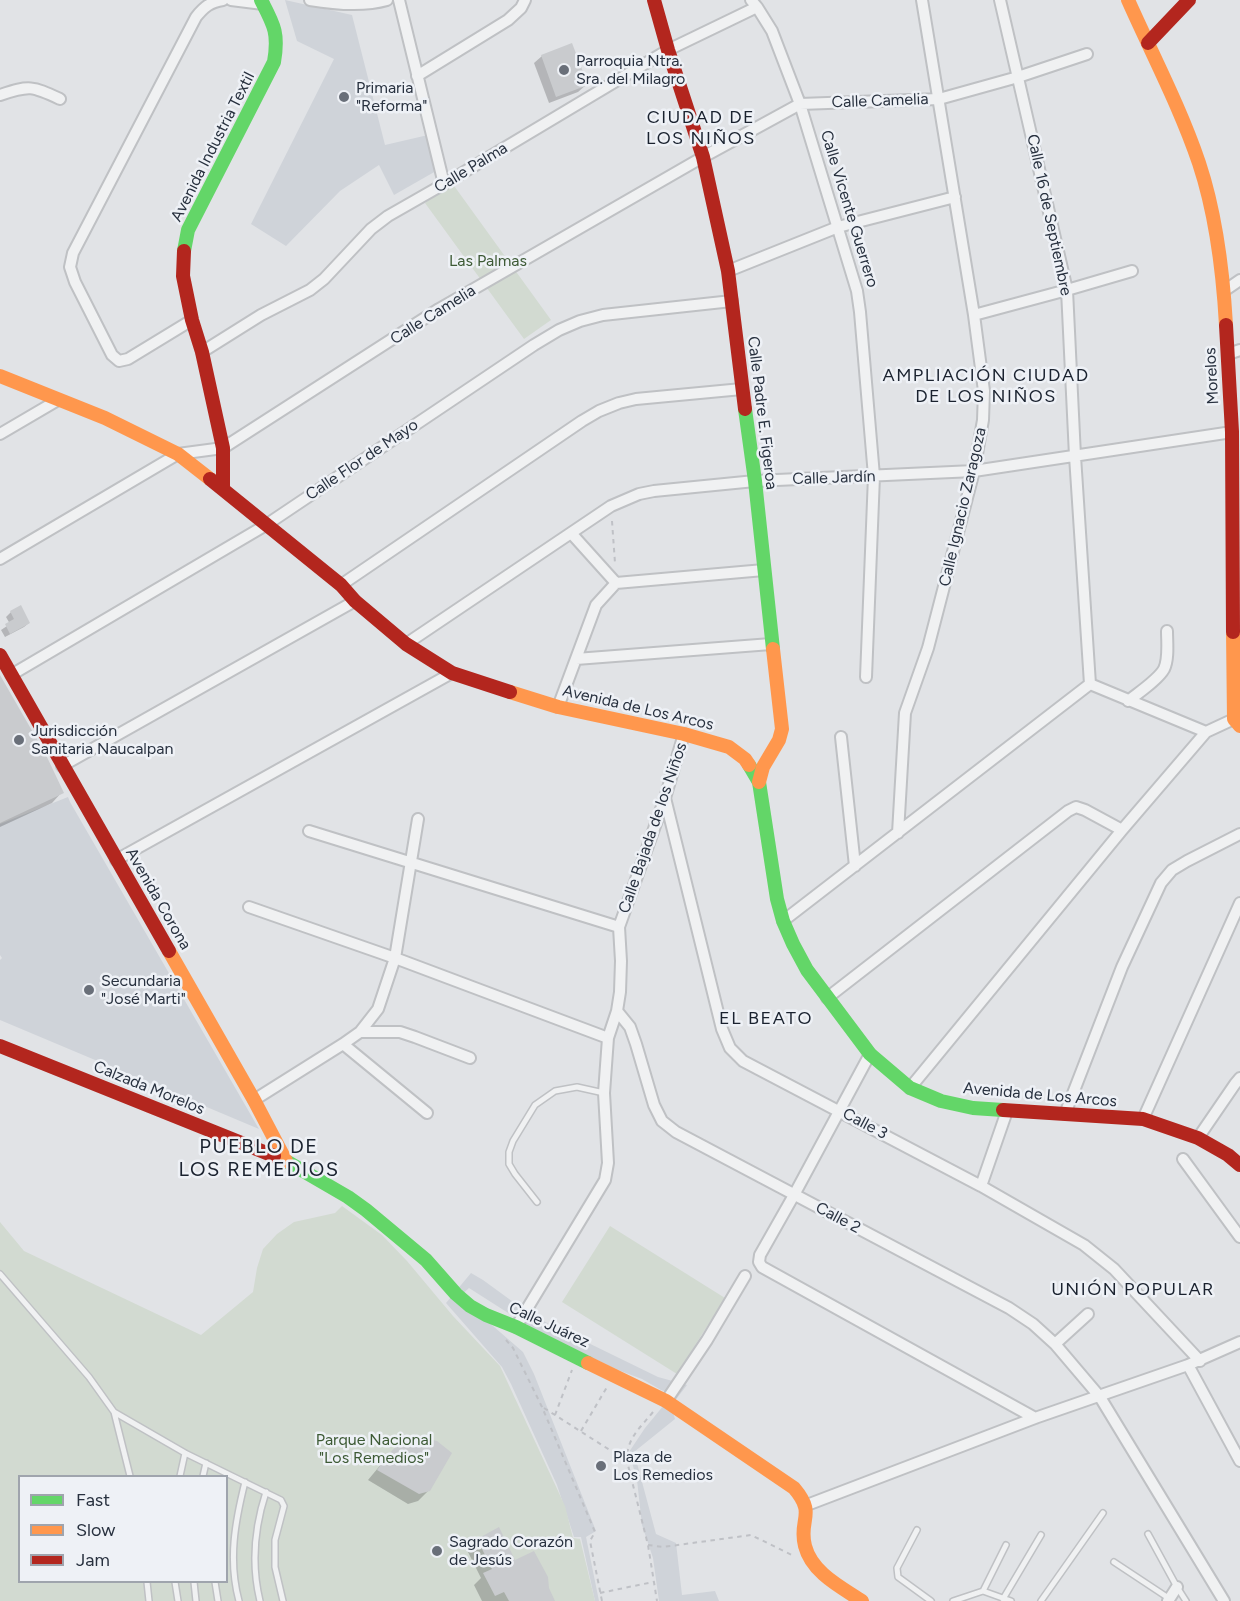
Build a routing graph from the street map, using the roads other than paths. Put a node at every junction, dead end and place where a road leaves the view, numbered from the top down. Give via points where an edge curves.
1 (223, 0) edge
2 (231, 0) edge
3 (310, 0) edge
4 (387, 0) edge
5 (399, 0) edge
6 (525, 0) edge
7 (654, 0) edge
8 (922, 0) edge
9 (1000, 0) edge
10 (1128, 0) edge
11 (1188, 0) edge
12 (262, 2) edge
13 (754, 4) edge
14 (1148, 43) junction
15 (669, 50) junction
16 (1087, 54) dead end
17 (417, 76) junction
18 (1018, 77) junction
19 (0, 95) edge
20 (60, 99) dead end
21 (939, 99) junction
22 (800, 104) junction
23 (703, 157) junction
24 (444, 184) junction
25 (955, 197) junction
26 (838, 227) junction
27 (728, 271) junction
28 (1132, 271) dead end
29 (1240, 280) edge
30 (1067, 290) junction
31 (1224, 291) junction
32 (732, 300) junction
33 (974, 315) junction
34 (192, 320) junction
35 (202, 352) junction
36 (1234, 352) edge
37 (0, 376) edge
38 (742, 389) junction
39 (58, 400) junction
40 (1232, 432) junction
41 (0, 434) edge
42 (223, 448) junction
43 (178, 454) junction
44 (1075, 456) junction
45 (974, 471) junction
46 (874, 476) junction
47 (755, 481) junction
48 (223, 489) junction
49 (266, 525) junction
50 (571, 533) junction
51 (0, 559) edge
52 (764, 570) junction
53 (616, 583) junction
54 (340, 585) junction
55 (355, 600) junction
56 (1167, 631) dead end
57 (406, 644) junction
58 (771, 644) junction
59 (0, 655) edge
60 (576, 659) junction
61 (452, 672) junction
62 (11, 675) junction
63 (866, 677) dead end
64 (1090, 684) junction
65 (1236, 695) edge
66 (1128, 701) junction
67 (558, 707) junction
68 (1237, 723) edge
69 (1206, 732) junction
70 (684, 734) junction
71 (841, 736) dead end
72 (62, 766) junction
73 (759, 782) junction
74 (665, 798) junction
75 (417, 819) dead end
76 (1122, 830) junction
77 (309, 831) dead end
78 (898, 833) junction
79 (1240, 834) edge
80 (116, 860) junction
81 (411, 862) junction
82 (855, 866) junction
83 (1240, 903) edge
84 (249, 907) dead end
85 (783, 921) junction
86 (619, 927) junction
87 (395, 958) junction
88 (827, 998) junction
89 (617, 1011) junction
90 (360, 1032) junction
91 (608, 1038) junction
92 (343, 1044) junction
93 (0, 1046) edge
94 (870, 1054) junction
95 (470, 1058) dead end
96 (1240, 1078) edge
97 (910, 1088) junction
98 (604, 1093) junction
99 (254, 1100) junction
100 (839, 1110) junction
101 (1007, 1111) junction
102 (427, 1113) dead end
103 (1065, 1114) junction
104 (1143, 1119) junction
105 (1198, 1138) junction
106 (1183, 1159) dead end
107 (286, 1161) junction
108 (1240, 1165) edge
109 (981, 1186) junction
110 (794, 1195) junction
111 (537, 1202) dead end
112 (1240, 1237) edge
113 (0, 1275) edge
114 (745, 1276) dead end
115 (1088, 1314) dead end
116 (516, 1326) junction
117 (1240, 1342) edge
118 (1055, 1344) junction
119 (1200, 1360) junction
120 (1188, 1365) junction
121 (1100, 1396) junction
122 (665, 1400) junction
123 (114, 1412) junction
124 (1035, 1418) junction
125 (186, 1453) junction
126 (1240, 1461) edge
127 (206, 1463) junction
128 (224, 1474) edge
129 (130, 1475) edge
130 (180, 1475) edge
131 (203, 1475) edge
132 (228, 1476) edge
133 (245, 1482) junction
134 (266, 1492) junction
135 (807, 1506) junction
136 (1103, 1513) dead end
137 (917, 1530) dead end
138 (1148, 1534) dead end
139 (1041, 1535) dead end
140 (1006, 1545) dead end
141 (1114, 1562) dead end
142 (147, 1583) edge
143 (175, 1583) edge
144 (194, 1583) edge
145 (215, 1583) edge
146 (1176, 1587) junction
147 (982, 1591) junction
148 (1003, 1599) junction
149 (1169, 1600) edge
150 (149, 1601) edge
151 (177, 1601) edge
152 (196, 1601) edge
153 (218, 1601) edge
154 (239, 1601) edge
155 (260, 1601) edge
156 (283, 1601) edge
157 (862, 1601) edge
158 (931, 1601) edge
159 (953, 1601) edge
160 (1011, 1601) edge
161 (1041, 1601) edge
162 (1186, 1601) edge
163 (1224, 1601) edge

1 - 34 street via 214,1 196,17 73,253 70,267 112,355 119,361
2 - 12 street
3 - 4 street
5 - 17 street
6 - 17 street via 508,20
7 - 15 main road, Calle Padre E. Figeroa
8 - 21 street, Calle Ignacio Zaragoza
9 - 18 street, Calle 16 de Septiembre
10 - 14 main road, Morelos
11 - 14 main road
12 - 34 main road, Avenida Industria Textil via 275,24 278,42 274,62 188,230 183,276
13 - 15 street, Calle Palma
13 - 22 street, Calle Vicente Guerrero via 772,31
14 - 31 main road, Morelos via 1199,164 1211,209
15 - 23 main road, Calle Padre E. Figeroa
15 - 24 street, Calle Palma
16 - 18 street, Calle Camelia
17 - 24 street
18 - 21 street, Calle Camelia
18 - 30 street, Calle 16 de Septiembre
19 - 20 street via 20,88 36,88
21 - 22 street, Calle Camelia
21 - 25 street, Calle Ignacio Zaragoza
22 - 23 street, Calle Camelia
22 - 26 street, Calle Vicente Guerrero
23 - 27 main road, Calle Padre E. Figeroa
23 - 42 street, Calle Camelia via 439,309
24 - 35 street, Calle Palma via 371,228 310,290
25 - 26 street
25 - 33 street, Calle Ignacio Zaragoza
26 - 27 street
26 - 46 street, Calle Vicente Guerrero via 857,291
27 - 32 main road, Calle Padre E. Figeroa
28 - 30 street
29 - 31 street
30 - 33 street
30 - 44 street, Calle 16 de Septiembre
31 - 36 main road, Morelos
32 - 38 main road, Calle Padre E. Figeroa
32 - 49 street, Calle Flor de Mayo via 603,315 559,330
33 - 45 street, Calle Ignacio Zaragoza via 984,391
34 - 35 main road, Avenida Industria Textil
35 - 42 main road, Avenida Industria Textil
36 - 40 main road, Morelos
37 - 39 main road, Avenida de Los Arcos
38 - 47 main road, Calle Padre E. Figeroa
38 - 54 street via 636,399 599,411
39 - 41 street
39 - 43 main road, Avenida de Los Arcos
40 - 44 street, Calle Jardín
40 - 65 main road, Morelos
42 - 43 street, Calle Camelia
42 - 48 main road, Avenida Industria Textil
43 - 48 main road, Avenida de Los Arcos
43 - 51 street, Calle Camelia
44 - 45 street, Calle Jardín
44 - 64 street, Calle 16 de Septiembre
45 - 46 street, Calle Jardín
45 - 78 street, Calle Ignacio Zaragoza via 928,648 905,713
46 - 47 street, Calle Jardín
46 - 63 street, Calle Vicente Guerrero
47 - 50 street, Calle Jardín via 639,494 611,506
47 - 52 main road, Calle Padre E. Figeroa
48 - 49 main road, Avenida de Los Arcos
49 - 54 main road, Avenida de Los Arcos
49 - 62 street, Calle Flor de Mayo
50 - 53 street
50 - 57 street, Calle Jardín
52 - 53 street
52 - 58 main road, Calle Padre E. Figeroa
53 - 60 street via 596,605
54 - 55 main road, Avenida de Los Arcos
55 - 57 main road, Avenida de Los Arcos
55 - 72 street
56 - 66 street via 1164,670
57 - 61 main road, Avenida de Los Arcos
58 - 60 street
58 - 73 main road, Calle Padre E. Figeroa via 782,729 762,767
59 - 62 main road, Avenida Corona
60 - 67 street
61 - 67 main road, Avenida de Los Arcos
61 - 80 street
62 - 72 main road, Avenida Corona
64 - 66 street
64 - 78 street
65 - 68 main road, Morelos
66 - 69 street
67 - 70 main road, Avenida de Los Arcos
68 - 69 street
69 - 76 street
70 - 73 main road, Avenida de Los Arcos via 729,747 745,759
70 - 74 street, Calle Bajada de los Niños
71 - 82 street
72 - 80 main road, Avenida Corona
73 - 85 main road, Avenida de Los Arcos
74 - 86 street, Calle Bajada de los Niños
74 - 100 street, Calle 3 via 730,1048 743,1061
75 - 81 street
76 - 88 street via 1085,810 1076,807 1068,811
76 - 97 street
77 - 81 street
78 - 82 street
79 - 103 street via 1186,861 1161,883 1122,967
80 - 99 main road, Avenida Corona
81 - 86 street
81 - 87 street
82 - 85 street
83 - 104 street
84 - 87 street
85 - 88 main road, Avenida de Los Arcos via 807,970
86 - 89 street, Calle Bajada de los Niños
87 - 90 street via 378,1008
87 - 91 street
88 - 94 main road, Avenida de Los Arcos
89 - 91 street, Calle Bajada de los Niños
89 - 110 street, Calle 2 via 630,1028 662,1121
90 - 92 street
90 - 95 street via 400,1032
91 - 98 street, Calle Bajada de los Niños
92 - 99 street
92 - 102 street
93 - 107 main road, Calzada Morelos
94 - 97 main road, Avenida de Los Arcos
94 - 100 street
96 - 105 street
97 - 101 main road, Avenida de Los Arcos via 941,1101
98 - 111 lane via 577,1087 555,1091 535,1105 513,1141 509,1164
98 - 116 street, Calle Bajada de los Niños via 608,1164 605,1180
99 - 107 main road, Avenida Corona
100 - 109 street, Calle 3
100 - 110 street
101 - 103 main road, Avenida de Los Arcos
101 - 109 street
103 - 104 main road, Avenida de Los Arcos
104 - 105 main road, Avenida de Los Arcos
105 - 108 main road, Avenida de Los Arcos
106 - 112 street
107 - 116 main road, Calle Juárez via 366,1210 426,1260 470,1306
109 - 119 street, Calle 3 via 1100,1256
110 - 118 street, Calle 2 via 1009,1308
110 - 124 street via 760,1255 762,1268
113 - 123 lane via 89,1377
114 - 122 street
115 - 118 street
116 - 122 main road, Calle Juárez
117 - 119 street
118 - 121 street, Calle 2
119 - 120 street
120 - 121 street
120 - 126 street
121 - 124 street
121 - 163 street, Calle 2
122 - 135 main road, Calle Juárez via 794,1488
123 - 125 lane
123 - 129 lane
124 - 135 street
125 - 127 lane
125 - 130 lane
127 - 128 lane
127 - 131 lane
132 - 133 lane
133 - 134 lane
133 - 154 lane via 236,1518 233,1555
134 - 155 lane via 254,1544
134 - 156 lane via 284,1506 275,1540 275,1567
135 - 157 main road via 805,1546 816,1567
136 - 161 lane
137 - 158 lane via 897,1568 898,1577
138 - 146 lane
139 - 148 lane
140 - 147 lane
141 - 149 lane
142 - 150 lane
143 - 151 lane
144 - 152 lane
145 - 153 lane
146 - 149 street
146 - 162 lane
147 - 148 lane
147 - 159 lane
148 - 160 lane

